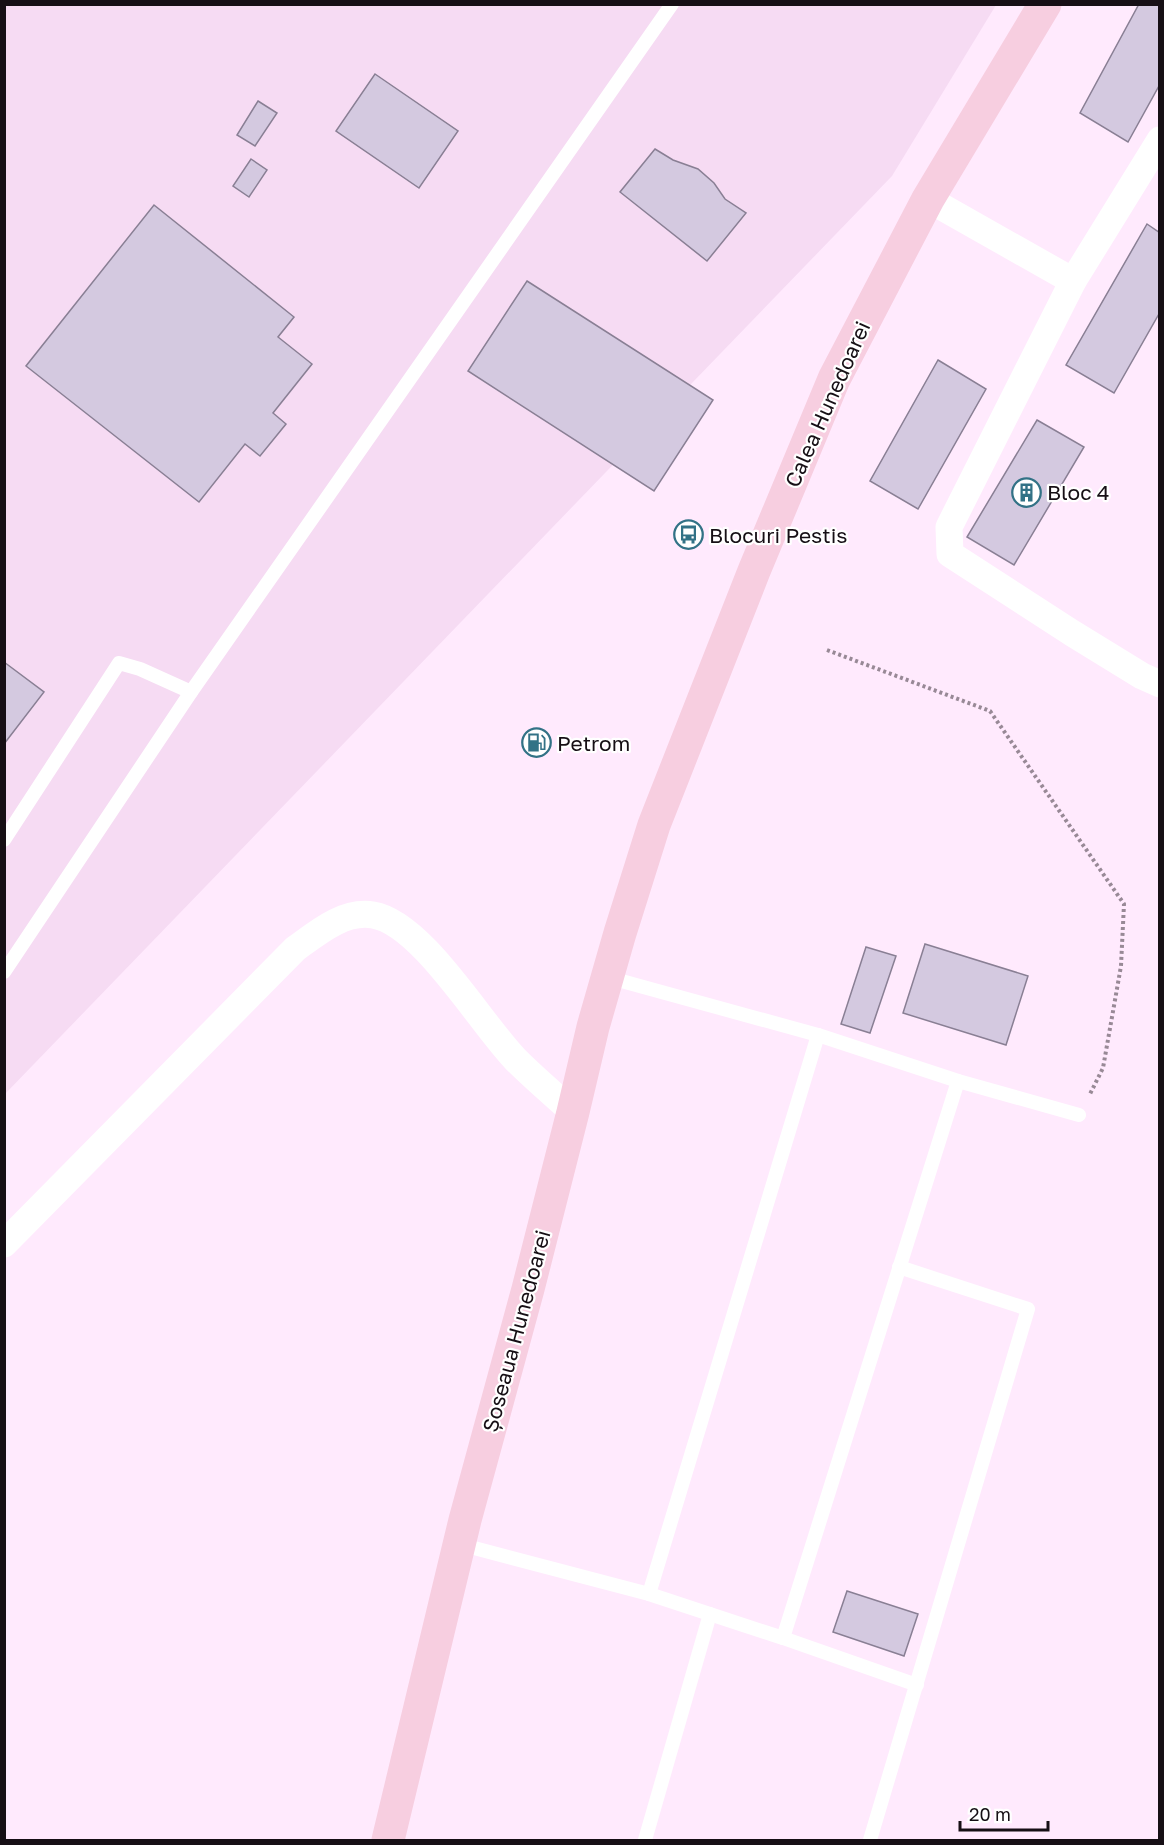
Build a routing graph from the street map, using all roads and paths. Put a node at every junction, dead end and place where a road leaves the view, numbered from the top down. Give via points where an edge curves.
1 (672, 4) edge
2 (1045, 4) edge
3 (1160, 140) edge
4 (928, 200) junction
5 (1073, 281) junction
6 (827, 650) dead end
7 (1160, 684) edge
8 (191, 692) junction
9 (654, 825) joint
10 (4, 840) edge
11 (4, 972) edge
12 (607, 977) junction
13 (818, 1035) junction
14 (958, 1081) junction
15 (573, 1112) junction
16 (1079, 1115) joint
17 (4, 1244) edge
18 (899, 1267) junction
19 (459, 1544) junction
20 (649, 1594) junction
21 (710, 1614) junction
22 (783, 1638) junction
23 (917, 1685) junction
24 (388, 1840) edge
25 (645, 1840) edge
26 (870, 1840) edge

1 - 8 lane
2 - 4 main road, Calea Hunedoarei
3 - 5 street
4 - 5 street
4 - 9 main road, Calea Hunedoarei via 834,379
5 - 7 street via 949,527 950,554
6 - 16 path via 990,711 1124,904 1121,966 1103,1068
8 - 10 lane via 119,663
8 - 11 lane
9 - 12 main road, Șoseaua Hunedoarei
12 - 13 lane
12 - 15 main road, Șoseaua Hunedoarei
13 - 14 lane
13 - 20 lane
14 - 16 lane
14 - 18 lane
15 - 17 street via 515,1059 410,934 392,921 372,914 354,915 339,920 295,949
15 - 19 main road, Șoseaua Hunedoarei
18 - 22 lane
18 - 23 lane via 1029,1310
19 - 20 lane
19 - 24 main road, Șoseaua Hunedoarei
20 - 21 lane
21 - 22 lane
21 - 25 lane
22 - 23 lane
23 - 26 lane

